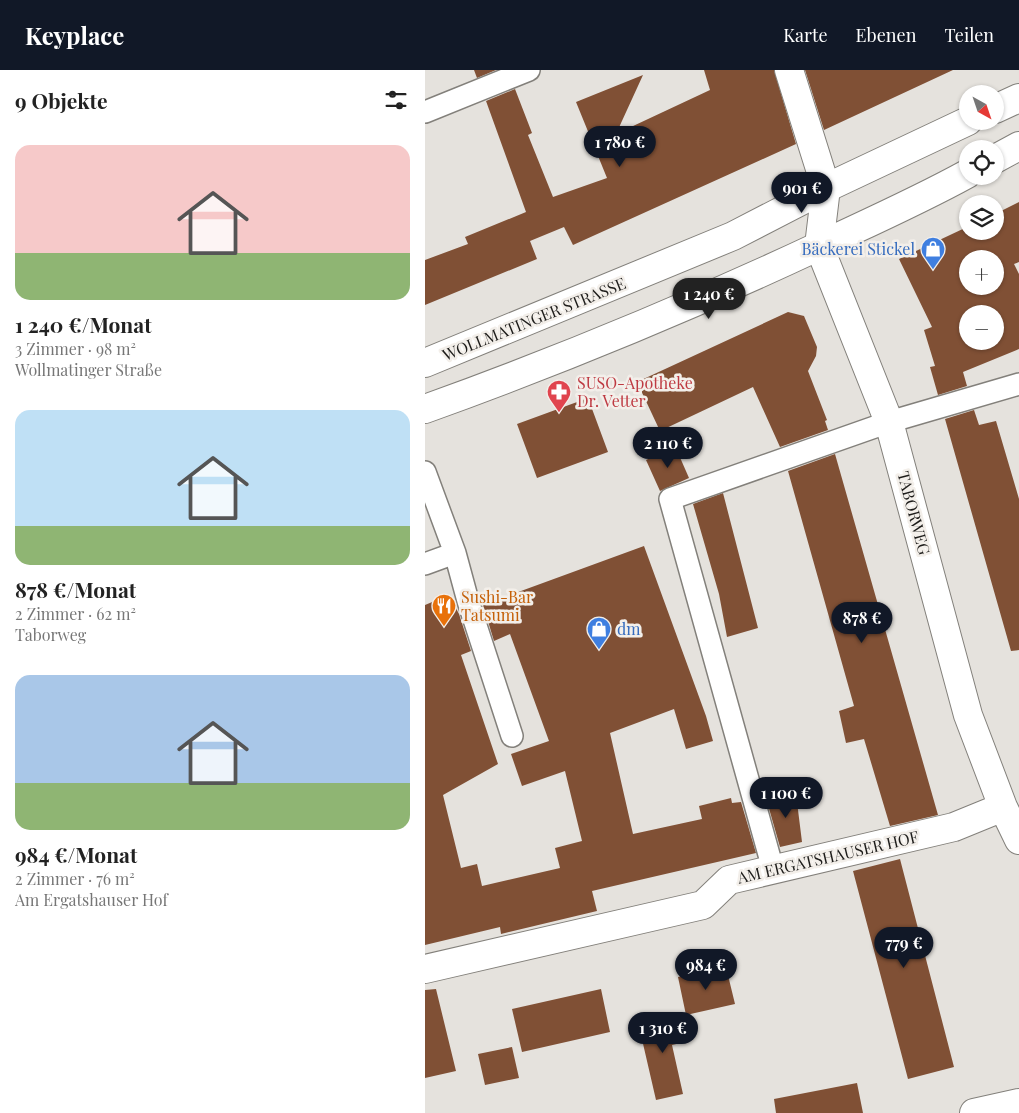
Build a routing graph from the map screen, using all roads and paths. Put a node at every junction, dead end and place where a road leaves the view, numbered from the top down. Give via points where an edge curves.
1 (529, 70) edge
2 (789, 70) edge
3 (1019, 98) edge
4 (1004, 105) edge
5 (425, 112) edge
6 (959, 125) edge
7 (1019, 146) edge
8 (1004, 154) edge
9 (959, 178) edge
10 (826, 188) junction
11 (819, 246) junction
12 (425, 363) edge
13 (1019, 384) edge
14 (425, 409) edge
15 (889, 422) junction
16 (425, 472) edge
17 (455, 553) junction
18 (425, 564) edge
19 (512, 736) dead end
20 (1003, 807) junction
21 (1019, 840) edge
22 (773, 869) junction
23 (425, 969) edge
24 (1019, 1103) edge
25 (974, 1113) edge

1 - 5 lane
2 - 10 street
3 - 4 street
6 - 10 street, WOLLMATINGER STRASSE
7 - 8 street
9 - 11 street via 916,202
10 - 11 street, TABORWEG
10 - 12 street, WOLLMATINGER STRASSE via 733,236
11 - 14 street via 729,288
11 - 15 street, TABORWEG
13 - 15 lane
15 - 20 street, TABORWEG via 968,715
15 - 22 lane via 670,499
16 - 17 lane
17 - 18 lane
17 - 19 lane
20 - 21 street, TABORWEG
20 - 22 street, AM ERGATSHAUSER HOF via 953,827
22 - 23 street, AM ERGATSHAUSER HOF via 729,880 703,905
24 - 25 street

